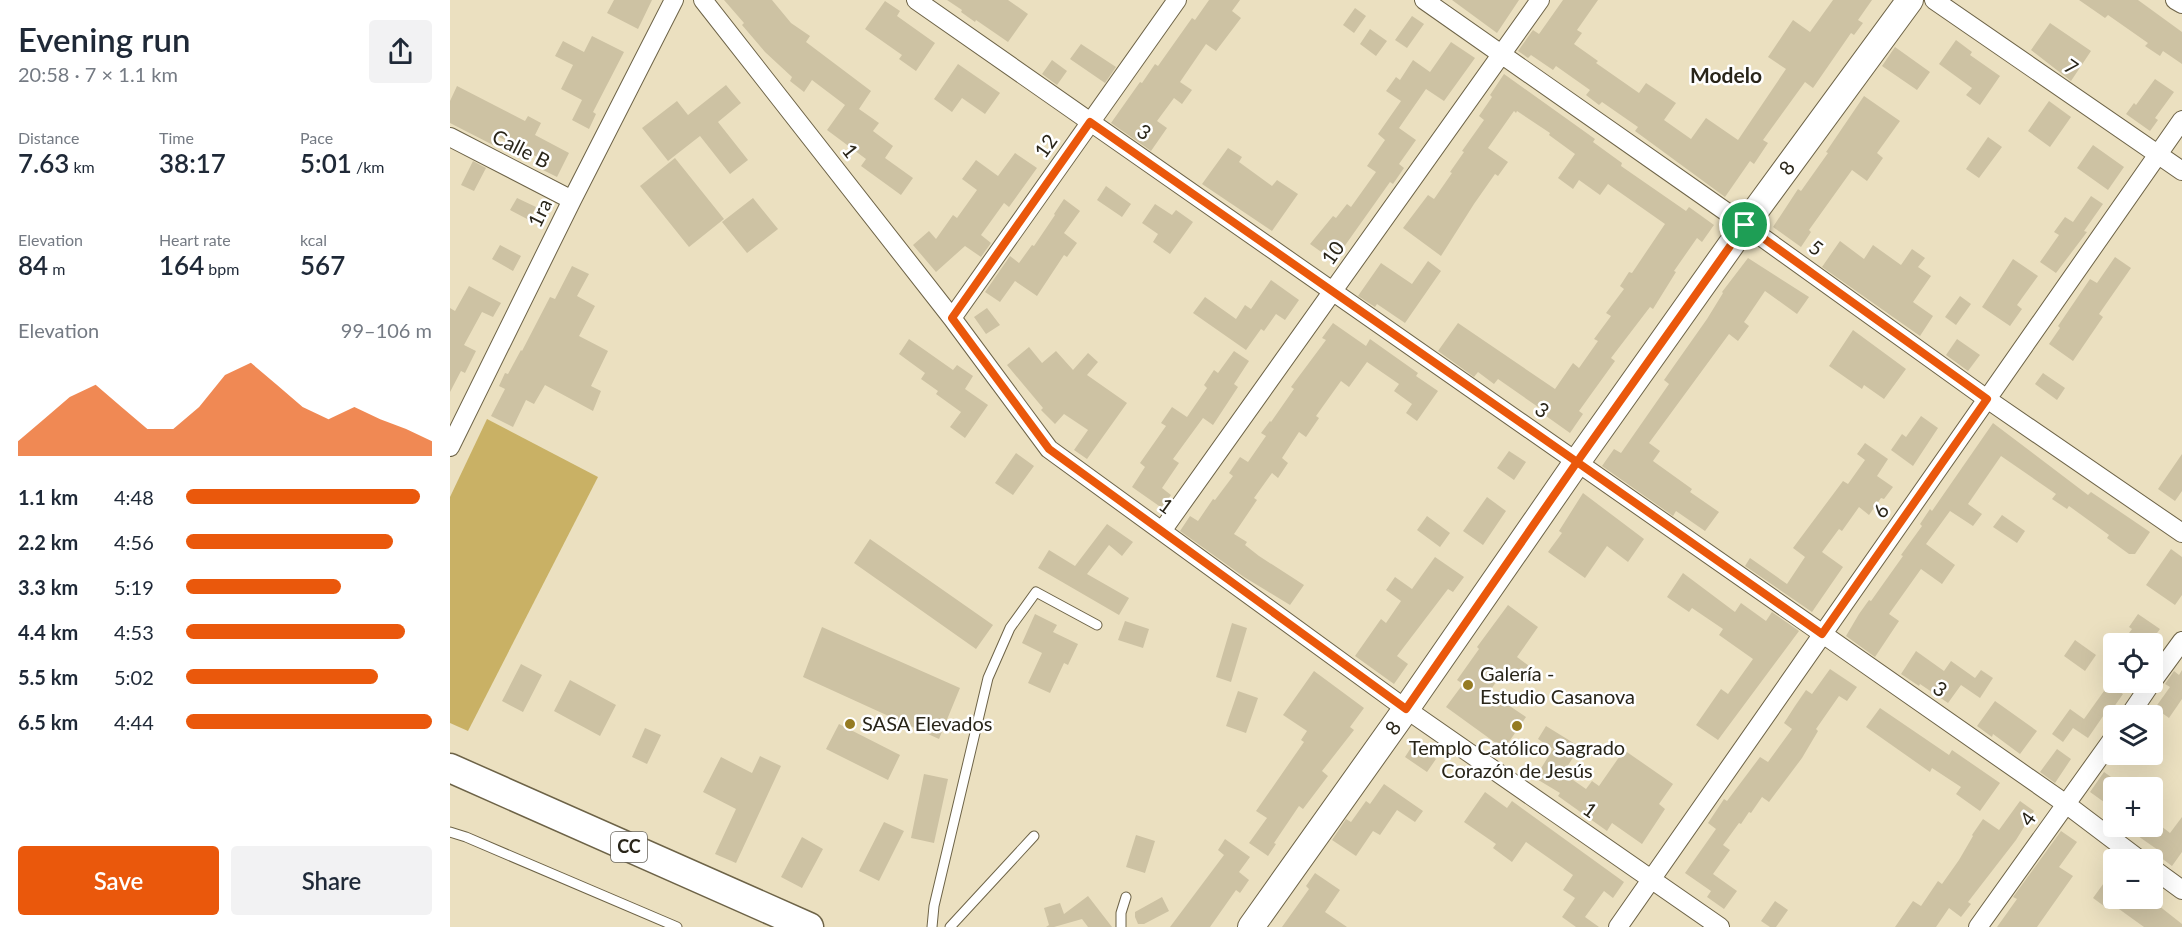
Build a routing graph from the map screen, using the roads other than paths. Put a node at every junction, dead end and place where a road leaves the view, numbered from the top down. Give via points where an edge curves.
1 (674, 0) edge
2 (703, 0) edge
3 (916, 0) edge
4 (1177, 0) edge
5 (1424, 0) edge
6 (1540, 0) edge
7 (1910, 0) edge
8 (1934, 0) edge
9 (2175, 0) edge
10 (2182, 4) edge
11 (1501, 55) junction
12 (2182, 120) edge
13 (1090, 122) junction
14 (450, 137) edge
15 (2158, 154) junction
16 (2182, 171) edge
17 (572, 200) junction
18 (1745, 225) junction
19 (1333, 292) junction
20 (952, 318) junction
21 (1987, 399) junction
22 (450, 447) edge
23 (1577, 462) junction
24 (1162, 531) junction
25 (2182, 533) edge
26 (1097, 625) dead end
27 (1822, 634) junction
28 (2182, 641) edge
29 (2163, 667) edge
30 (1406, 709) junction
31 (2103, 752) edge
32 (450, 768) edge
33 (2066, 804) junction
34 (450, 832) edge
35 (1034, 836) dead end
36 (2125, 849) edge
37 (2163, 876) edge
38 (1651, 880) junction
39 (2182, 890) edge
40 (1126, 897) dead end
41 (677, 927) edge
42 (808, 927) edge
43 (932, 927) edge
44 (950, 927) edge
45 (1121, 927) edge
46 (1251, 927) edge
47 (1618, 927) edge
48 (1720, 927) edge
49 (1978, 927) edge

1 - 17 street, 1ra
2 - 20 street, 1
3 - 13 street, 3
4 - 13 street, 12
5 - 11 street, 5
6 - 11 street, 10
7 - 18 street, 8
8 - 15 street, 7
9 - 10 street
11 - 18 street, 5
11 - 19 street, 10
12 - 15 street, 6
13 - 19 street, 3
13 - 20 street, 12
14 - 17 street, Calle B
15 - 16 street, 7
15 - 21 street, 6
17 - 22 street, 1ra
18 - 21 street, 5
18 - 23 street, 8
19 - 23 street, 3
19 - 24 street, 10
20 - 24 street, 1 via 1049,449
21 - 25 street, 5
21 - 27 street, 6
23 - 27 street, 3
23 - 30 street, 8
24 - 30 street, 1
26 - 43 lane via 1036,592 1010,628 988,678
27 - 33 street, 3
27 - 38 street, 6
28 - 29 street
30 - 38 street, 1
30 - 46 street, 8
31 - 33 street, 4
32 - 42 main road, CC
33 - 36 street, 3
33 - 49 street, 4
34 - 41 lane
35 - 44 lane
37 - 39 street
38 - 47 street, 6
38 - 48 street, 1
40 - 45 lane

